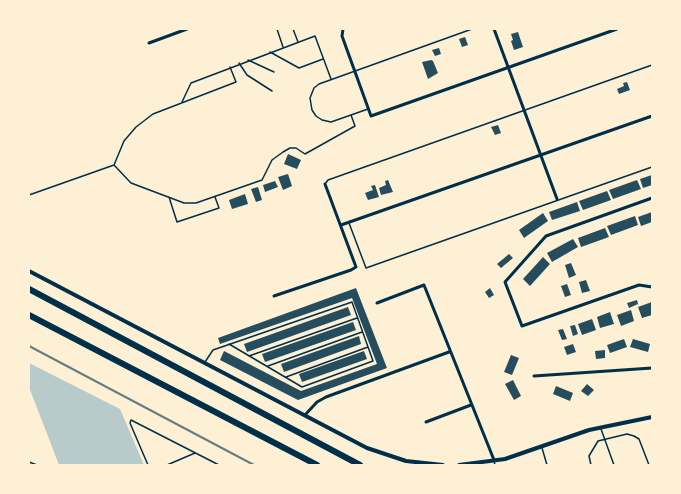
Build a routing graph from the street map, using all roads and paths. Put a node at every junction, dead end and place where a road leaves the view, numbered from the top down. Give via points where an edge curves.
1 (187, 29) edge
2 (277, 29) edge
3 (293, 29) edge
4 (472, 29) edge
5 (494, 29) edge
6 (617, 29) edge
7 (342, 30) edge
8 (298, 42) junction
9 (149, 43) dead end
10 (283, 47) junction
11 (270, 52) junction
12 (323, 59) junction
13 (248, 60) junction
14 (239, 63) junction
15 (652, 65) edge
16 (230, 67) junction
17 (508, 68) junction
18 (355, 70) junction
19 (274, 72) dead end
20 (331, 80) junction
21 (272, 91) dead end
22 (182, 103) junction
23 (369, 109) junction
24 (524, 111) junction
25 (351, 115) junction
26 (652, 116) edge
27 (541, 155) junction
28 (114, 164) junction
29 (652, 167) edge
30 (325, 184) joint
31 (29, 195) edge
32 (168, 196) junction
33 (215, 197) junction
34 (652, 198) edge
35 (557, 199) junction
36 (349, 222) junction
37 (341, 225) junction
38 (29, 271) edge
39 (652, 287) edge
40 (29, 289) edge
41 (274, 296) dead end
42 (377, 303) dead end
43 (29, 315) edge
44 (357, 318) junction
45 (362, 332) junction
46 (229, 344) junction
47 (368, 347) junction
48 (449, 352) junction
49 (249, 356) junction
50 (205, 362) junction
51 (268, 367) junction
52 (652, 368) edge
53 (534, 376) dead end
54 (286, 377) junction
55 (470, 405) junction
56 (305, 415) junction
57 (652, 417) edge
58 (426, 422) dead end
59 (600, 427) junction
60 (604, 439) junction
61 (541, 446) junction
62 (196, 453) junction
63 (29, 462) edge
64 (495, 463) edge
65 (37, 465) edge
66 (148, 465) edge
67 (167, 465) edge
68 (218, 465) edge
69 (317, 465) edge
70 (359, 465) edge
71 (444, 465) edge
72 (459, 465) edge
73 (548, 465) edge
74 (591, 465) edge
75 (614, 465) edge
76 (649, 465) edge

1 - 9 street
2 - 10 lane
3 - 8 lane
4 - 18 lane
5 - 17 street
6 - 17 street
7 - 18 street
8 - 10 lane
8 - 12 lane via 315,36
10 - 11 lane
11 - 12 lane via 299,68
11 - 13 lane
12 - 20 lane
13 - 14 lane
13 - 19 lane
14 - 16 lane
14 - 21 lane via 247,75
15 - 24 lane
16 - 22 lane via 191,83
16 - 22 lane via 236,82
17 - 23 street via 371,116
17 - 24 street
18 - 20 lane
18 - 23 street
20 - 25 lane via 314,88 310,98 312,110 322,120 331,122
22 - 28 lane via 153,114 136,128 124,141
23 - 25 lane
24 - 27 street
24 - 30 lane via 328,180
25 - 33 lane via 355,126 306,154 299,149 290,148 272,160 262,180
26 - 27 street
27 - 35 street
27 - 36 street
28 - 31 lane
28 - 32 lane via 131,183
29 - 35 lane
30 - 37 street
32 - 33 lane via 184,203 196,203
32 - 33 lane via 177,222 219,208
34 - 39 street via 546,236 505,282 522,326 639,285
35 - 36 lane via 366,268
36 - 37 street
37 - 41 street via 356,267
38 - 50 street
40 - 70 highway
42 - 48 street via 424,285
43 - 69 highway
44 - 45 lane
44 - 46 lane via 352,302
44 - 49 lane
45 - 47 lane
45 - 51 lane
46 - 49 lane
46 - 50 lane via 212,350
47 - 54 lane
47 - 54 lane via 373,361 302,387
48 - 55 street
48 - 56 street via 326,397 317,402
49 - 51 lane
50 - 56 street
51 - 54 lane
52 - 53 street
55 - 58 street
55 - 64 street
56 - 71 street via 367,448 406,461
57 - 59 street
59 - 60 lane
59 - 61 street
60 - 74 lane via 591,450
60 - 75 lane
60 - 76 lane via 627,434 634,436 639,439
61 - 64 street
61 - 73 lane
62 - 66 lane via 131,420
62 - 67 lane
62 - 68 lane
63 - 65 lane
64 - 72 street

